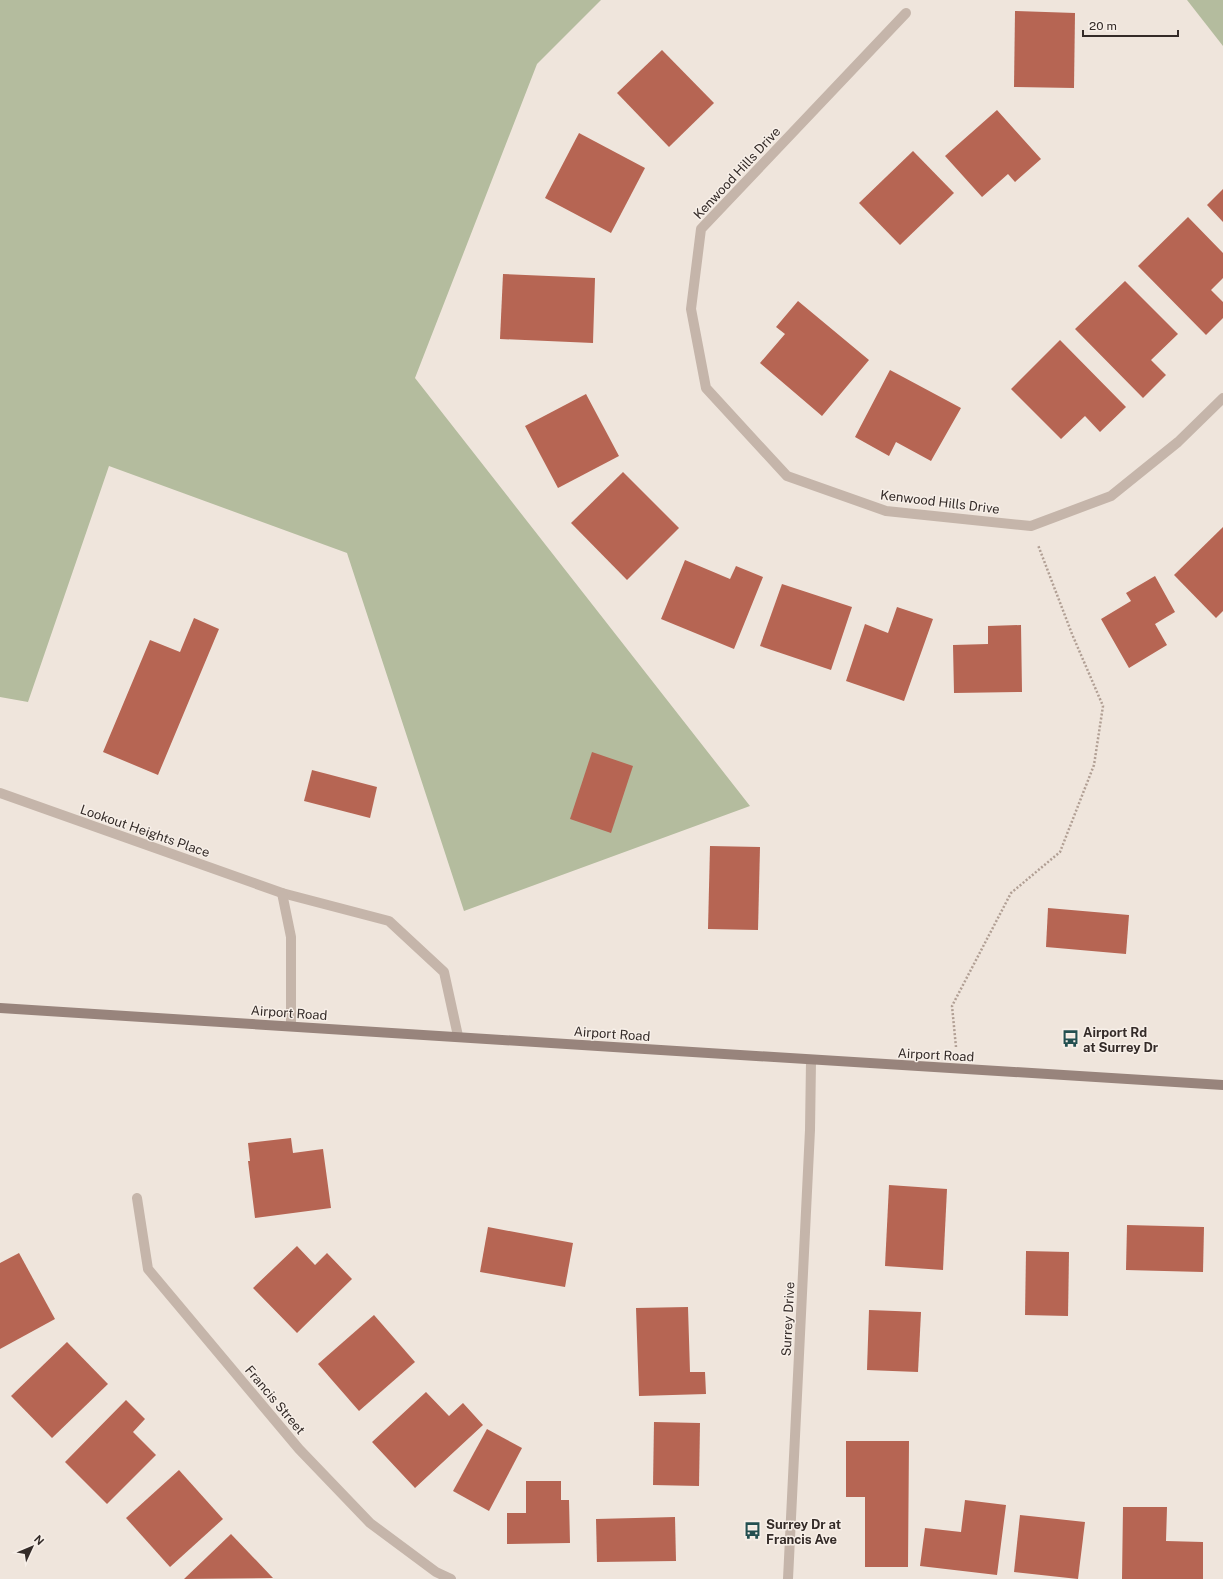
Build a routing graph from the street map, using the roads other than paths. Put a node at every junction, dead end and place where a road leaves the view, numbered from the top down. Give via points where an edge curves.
1 (906, 13) dead end
2 (1223, 398) edge
3 (0, 793) edge
4 (282, 893) junction
5 (0, 1008) edge
6 (291, 1026) junction
7 (458, 1036) junction
8 (812, 1061) junction
9 (1223, 1086) edge
10 (137, 1198) dead end
11 (451, 1579) edge
12 (788, 1579) edge

1 - 2 street, Kenwood Hills Drive via 701,229 691,309 706,388 787,476 886,511 1031,526 1111,496 1178,442
3 - 4 street, Lookout Heights Place
4 - 6 street via 291,937
4 - 7 street, Lookout Heights Place via 389,921 444,972
5 - 6 main road, Airport Road
6 - 7 main road, Airport Road
7 - 8 main road, Airport Road
8 - 9 main road, Airport Road
8 - 12 street, Surrey Drive
10 - 11 street, Francis Street via 148,1269 299,1449 370,1523 436,1572

